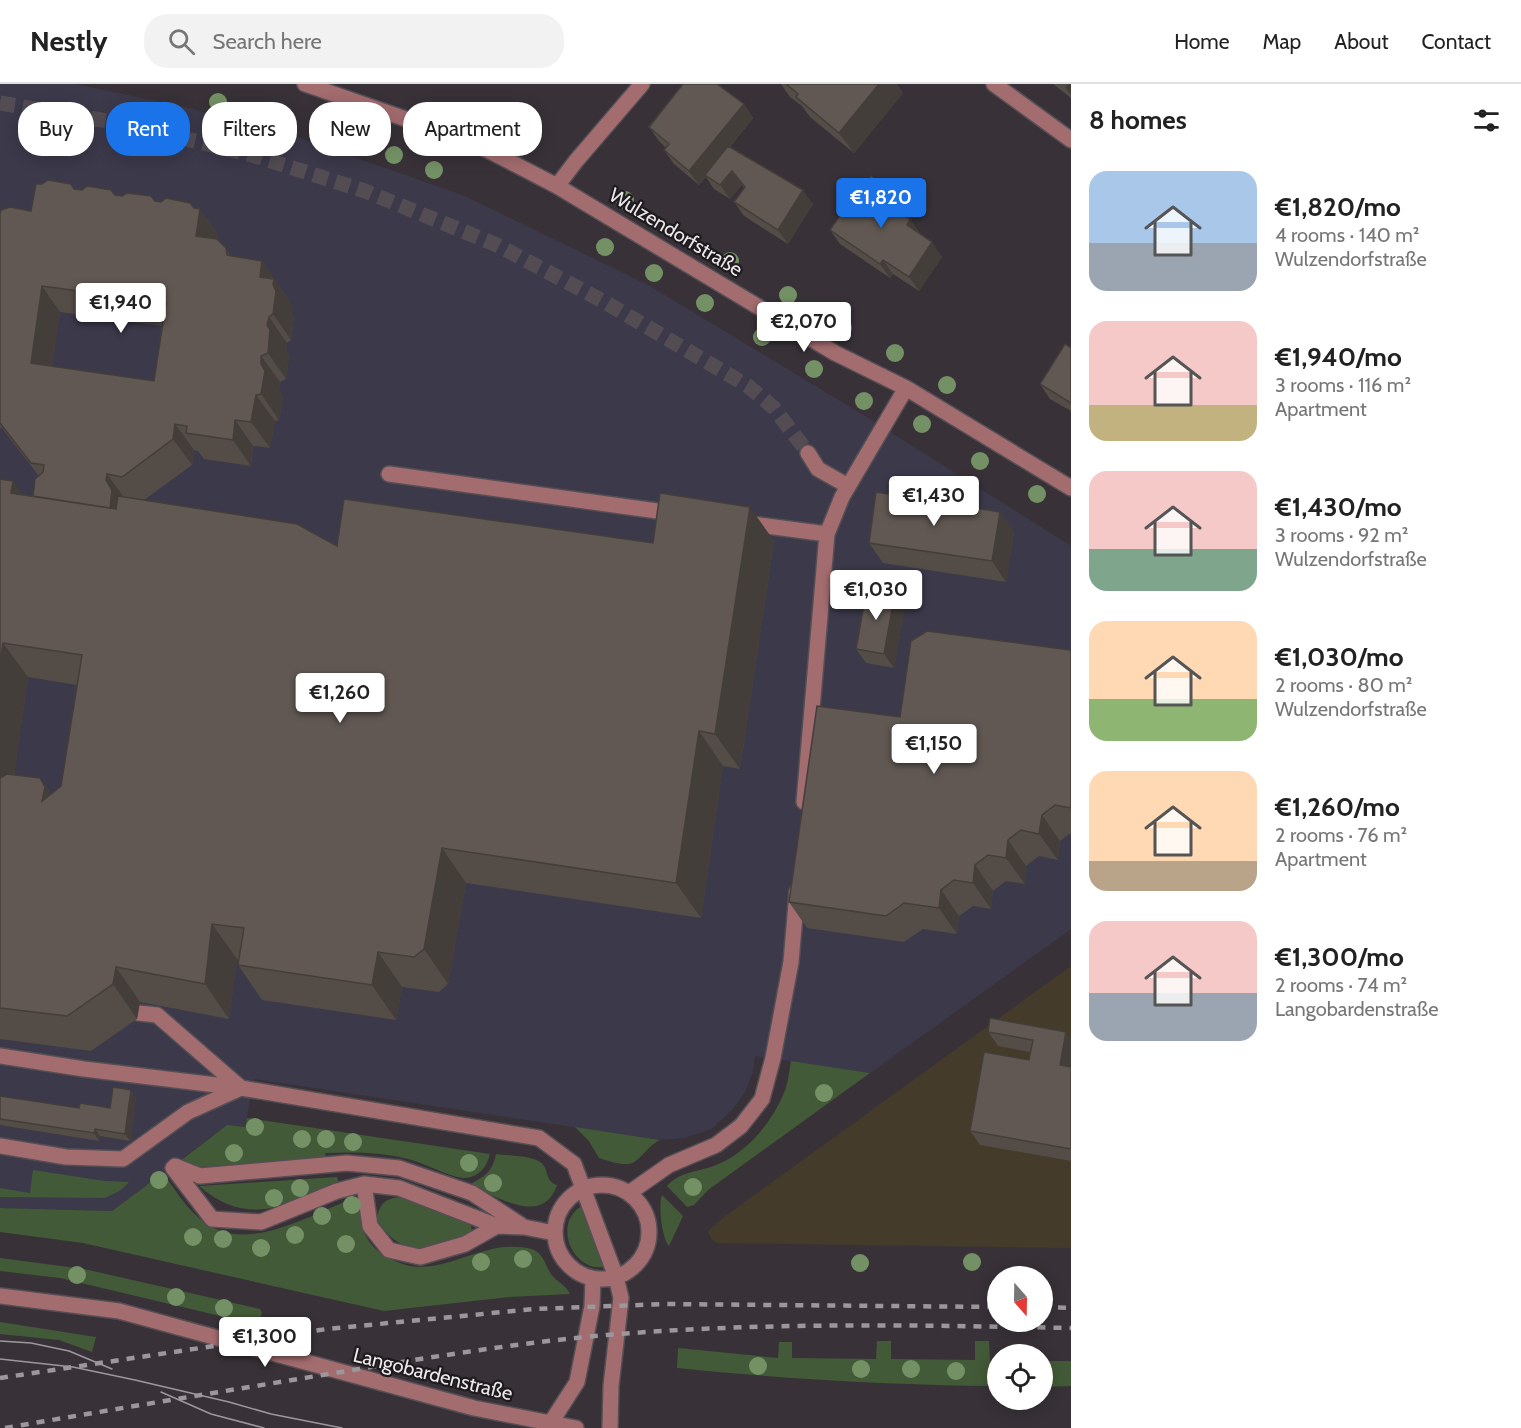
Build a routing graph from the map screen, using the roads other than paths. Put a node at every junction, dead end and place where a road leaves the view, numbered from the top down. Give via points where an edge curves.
1 (305, 84) edge
2 (642, 84) edge
3 (994, 84) edge
4 (1071, 140) edge
5 (557, 186) junction
6 (906, 388) junction
7 (808, 453) tunnel mouth
8 (389, 474) dead end
9 (848, 486) junction
10 (1071, 488) edge
11 (697, 516) edge
12 (732, 521) edge
13 (827, 534) junction
14 (803, 819) edge
15 (798, 879) edge
16 (138, 1013) dead end
17 (0, 1056) edge
18 (241, 1088) junction
19 (0, 1146) edge
20 (364, 1184) junction
21 (584, 1188) junction
22 (629, 1193) junction
23 (497, 1226) junction
24 (524, 1227) junction
25 (554, 1233) junction
26 (616, 1277) junction
27 (593, 1279) junction
28 (0, 1296) edge
29 (550, 1424) junction
30 (576, 1428) edge
31 (610, 1428) edge

1 - 5 street, Wulzendorfstraße via 472,142
2 - 5 street
3 - 4 street
5 - 6 street, Wulzendorfstraße via 835,353
6 - 9 street
6 - 10 street, Wulzendorfstraße
7 - 9 street via 818,470
8 - 11 street
9 - 13 street
12 - 13 street
13 - 14 street
15 - 22 street via 791,962 762,1099 741,1126 716,1145 669,1165
16 - 18 street via 157,1015
17 - 18 street
18 - 19 street via 188,1112 123,1159 66,1157
18 - 21 street via 539,1138 574,1164
20 - 23 street via 399,1188
20 - 23 street via 370,1226 389,1250 420,1257 465,1244
20 - 24 street via 261,1222 212,1219 174,1167 200,1176 347,1163 399,1168 472,1194
21 - 22 street via 606,1185
21 - 25 street via 561,1207
21 - 26 street
22 - 26 street via 644,1209 649,1230 645,1252 633,1268
23 - 24 street
24 - 25 street
25 - 27 street via 559,1254 573,1270
26 - 27 street
26 - 31 street via 621,1298
27 - 29 street via 592,1306 577,1382
28 - 29 street, Langobardenstraße via 119,1311 474,1408
29 - 30 street, Langobardenstraße

